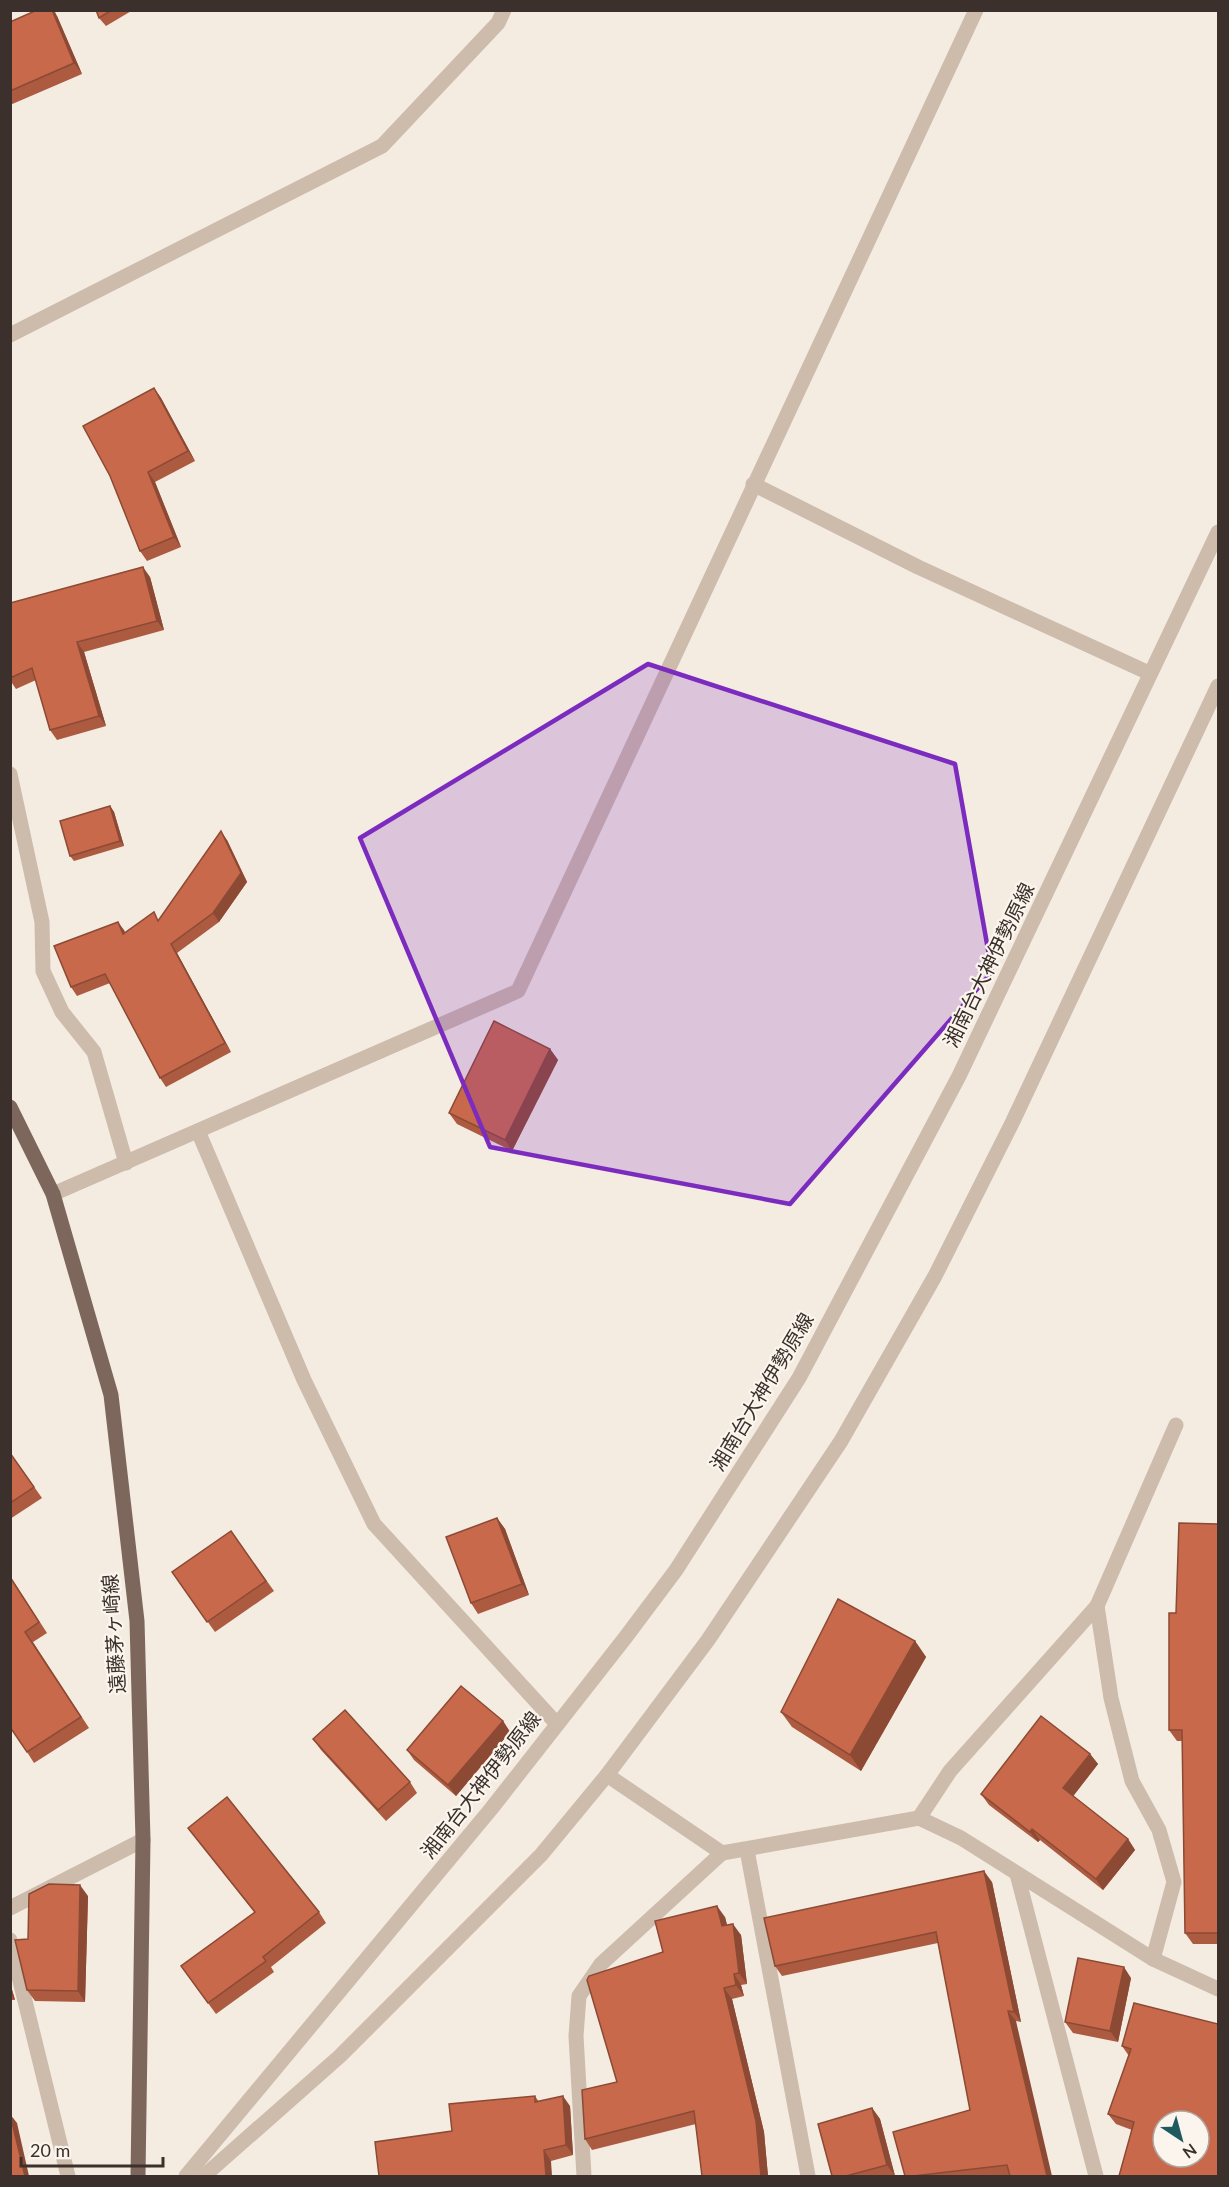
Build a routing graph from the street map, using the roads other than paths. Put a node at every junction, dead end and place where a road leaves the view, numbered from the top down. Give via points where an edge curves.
1 (504, 10) edge
2 (976, 10) edge
3 (10, 335) edge
4 (753, 484) junction
5 (1218, 532) edge
6 (1149, 673) junction
7 (1218, 686) edge
8 (10, 774) edge
9 (10, 1107) edge
10 (198, 1131) junction
11 (126, 1163) junction
12 (53, 1194) junction
13 (1176, 1425) dead end
14 (1097, 1606) junction
15 (556, 1723) junction
16 (607, 1775) junction
17 (919, 1818) junction
18 (144, 1840) junction
19 (747, 1850) junction
20 (722, 1853) junction
21 (1017, 1874) junction
22 (10, 1908) edge
23 (10, 1940) edge
24 (1153, 1959) junction
25 (1218, 1989) edge
26 (68, 2176) edge
27 (138, 2176) edge
28 (186, 2176) edge
29 (204, 2176) edge
30 (584, 2176) edge
31 (808, 2176) edge
32 (1096, 2176) edge

1 - 3 street via 498,23 382,147
2 - 4 street
4 - 6 street via 918,567
4 - 10 street via 518,991
5 - 6 street, 湘南台大神伊勢原線
6 - 15 street, 湘南台大神伊勢原線 via 959,1076 799,1378 676,1570
7 - 16 street via 1013,1121 935,1276 841,1441 708,1640
8 - 11 street via 42,922 43,971 62,1012 94,1052
9 - 12 main road, 遠藤茅ヶ崎線
10 - 11 street
10 - 15 street via 304,1380 374,1524
11 - 12 street
12 - 18 main road, 遠藤茅ヶ崎線 via 111,1395 137,1621
13 - 14 street
14 - 17 street via 950,1771
14 - 24 street via 1111,1698 1132,1781 1159,1830 1174,1882
15 - 28 street, 湘南台大神伊勢原線 via 491,1809
16 - 20 street
16 - 29 street via 541,1855 357,2039
17 - 19 street
17 - 21 street via 961,1838
18 - 22 street
18 - 27 main road, 遠藤茅ヶ崎線
19 - 20 street
19 - 31 street
20 - 30 street via 601,1964 579,1996 576,2036
21 - 24 street
21 - 32 street
23 - 26 street
24 - 25 street

